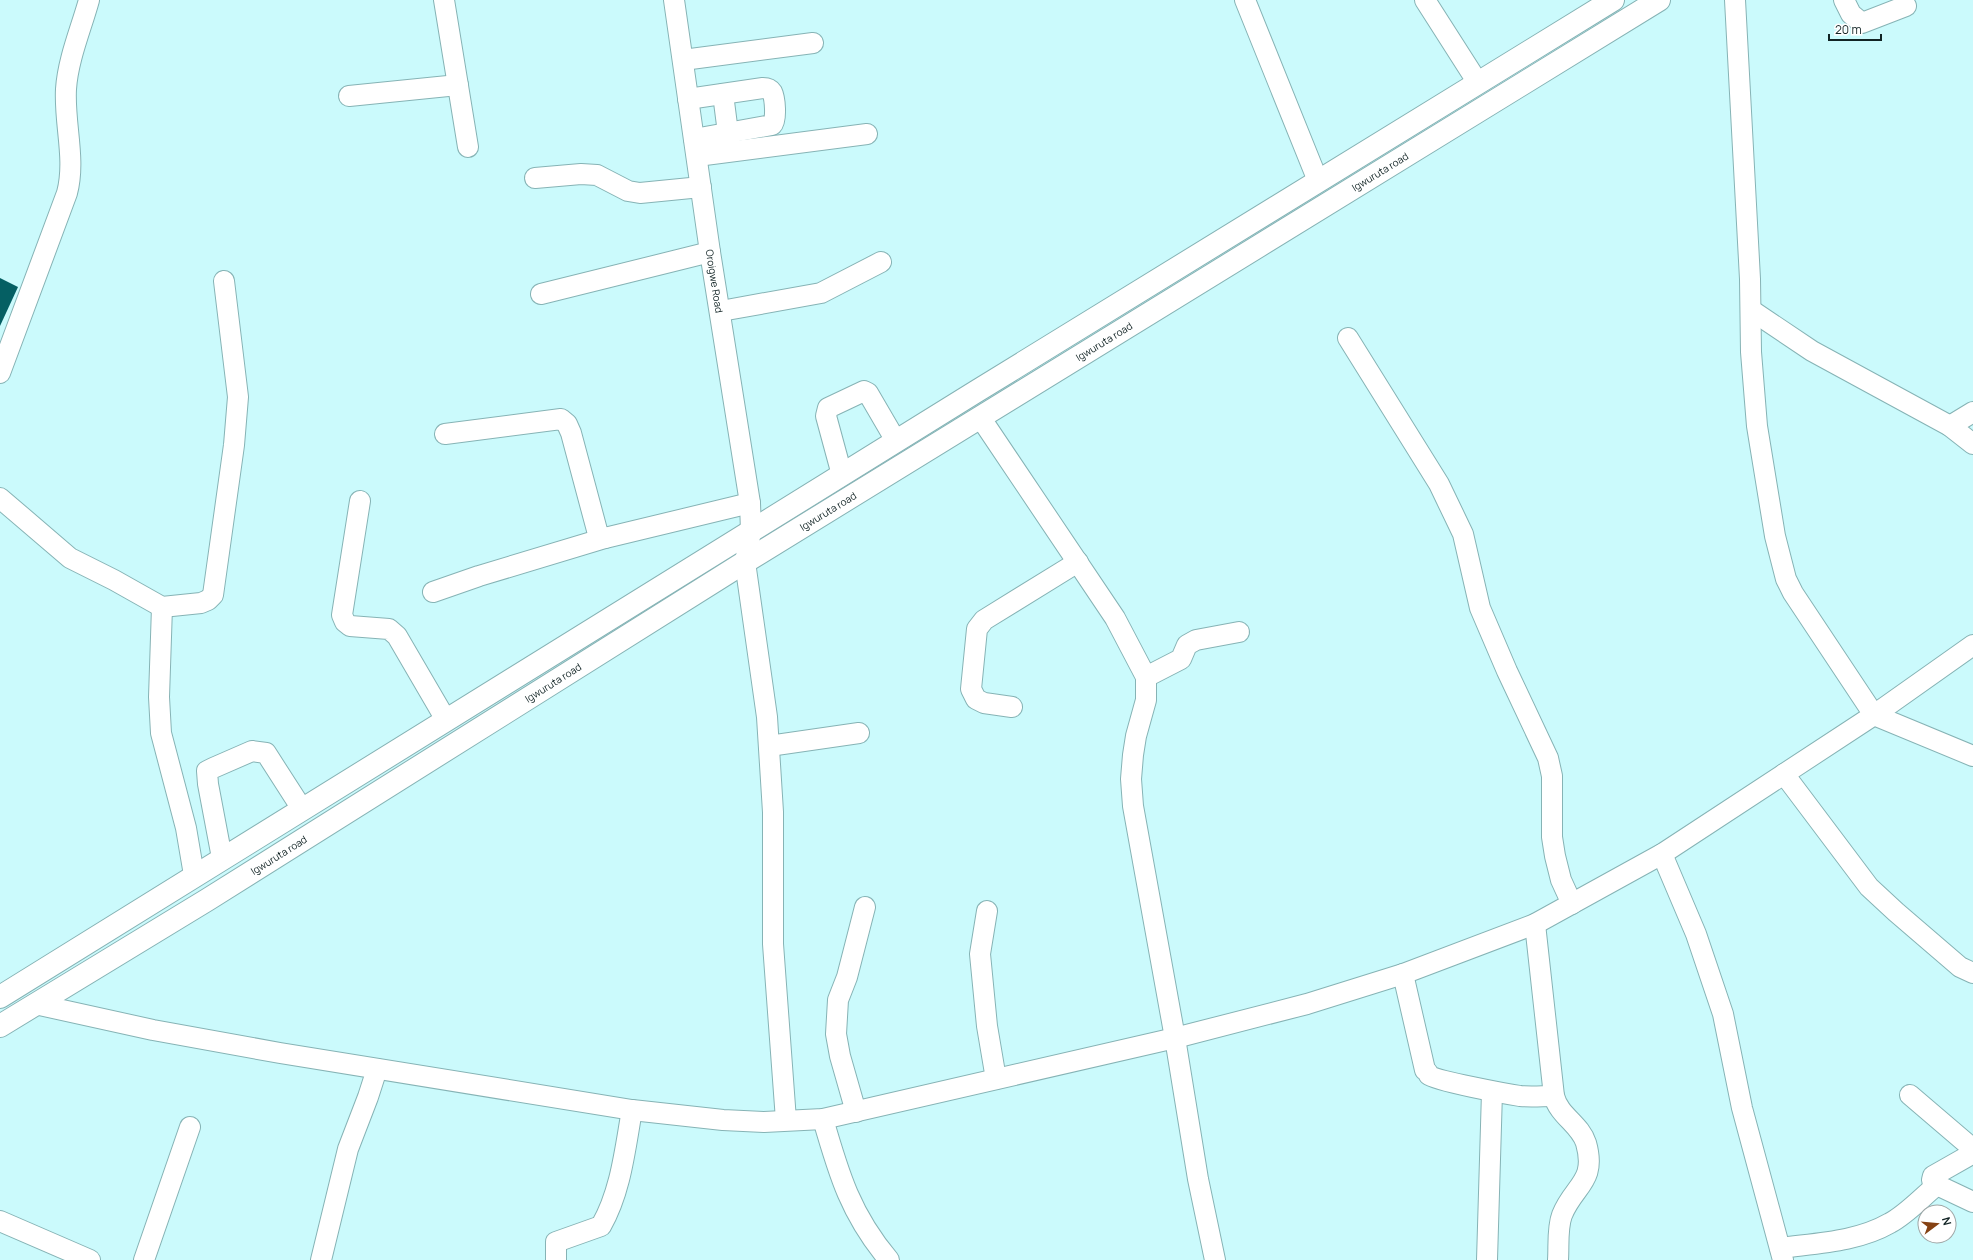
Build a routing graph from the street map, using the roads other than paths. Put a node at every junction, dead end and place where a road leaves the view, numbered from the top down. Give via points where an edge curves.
1 (89, 0) edge
2 (444, 0) edge
3 (674, 0) edge
4 (1246, 0) edge
5 (1424, 0) edge
6 (1613, 0) edge
7 (1659, 0) edge
8 (1735, 0) edge
9 (1844, 0) edge
10 (1906, 6) dead end
11 (813, 43) dead end
12 (683, 60) junction
13 (1478, 83) junction
14 (458, 85) junction
15 (723, 94) junction
16 (348, 96) dead end
17 (688, 99) junction
18 (728, 133) junction
19 (867, 134) dead end
20 (468, 147) dead end
21 (696, 147) junction
22 (535, 178) dead end
23 (1318, 181) junction
24 (701, 187) junction
25 (710, 252) junction
26 (881, 262) dead end
27 (224, 281) dead end
28 (541, 294) dead end
29 (1751, 310) junction
30 (721, 311) junction
31 (1348, 338) dead end
32 (0, 373) edge
33 (1973, 412) edge
34 (980, 417) junction
35 (1950, 426) junction
36 (445, 434) dead end
37 (896, 441) junction
38 (1973, 444) edge
39 (842, 475) junction
40 (0, 498) edge
41 (360, 501) dead end
42 (750, 503) junction
43 (751, 531) junction
44 (605, 538) junction
45 (745, 562) junction
46 (1078, 562) junction
47 (432, 592) dead end
48 (162, 607) junction
49 (1239, 632) dead end
50 (1973, 646) edge
51 (1146, 677) junction
52 (1012, 708) dead end
53 (1874, 715) junction
54 (446, 720) junction
55 (858, 733) dead end
56 (769, 746) junction
57 (1973, 756) edge
58 (1784, 774) junction
59 (302, 809) junction
60 (1662, 854) junction
61 (222, 858) junction
62 (194, 875) junction
63 (1572, 904) junction
64 (865, 907) dead end
65 (987, 911) dead end
66 (1535, 924) junction
67 (1973, 973) edge
68 (1403, 974) junction
69 (0, 997) edge
70 (35, 1004) junction
71 (0, 1026) edge
72 (1175, 1038) junction
73 (377, 1069) junction
74 (996, 1080) junction
75 (1492, 1092) junction
76 (1910, 1095) dead end
77 (1554, 1096) junction
78 (632, 1110) junction
79 (856, 1112) junction
80 (823, 1119) junction
81 (786, 1120) junction
82 (190, 1127) dead end
83 (1938, 1185) junction
84 (1973, 1202) edge
85 (0, 1221) edge
86 (1782, 1254) edge
87 (90, 1260) edge
88 (144, 1260) edge
89 (321, 1260) edge
90 (556, 1260) edge
91 (889, 1260) edge
92 (1215, 1260) edge
93 (1487, 1260) edge
94 (1558, 1260) edge

1 - 32 street via 67,76 70,179
2 - 14 street
3 - 12 street, Oroigwe Road
4 - 23 street
5 - 13 street
6 - 13 main road
7 - 34 main road, Igwuruta road
8 - 29 street
9 - 10 street via 1851,14 1862,23
11 - 12 street
12 - 17 street, Oroigwe Road
13 - 23 main road
14 - 16 street
14 - 20 street
15 - 17 street
15 - 18 street
15 - 18 street via 768,88 772,93 776,119 772,125
17 - 21 street, Oroigwe Road
18 - 21 street
19 - 21 street
21 - 24 street, Oroigwe Road
22 - 24 street via 597,175 628,191 640,193
23 - 37 main road
24 - 25 street, Oroigwe Road
25 - 28 street
25 - 30 street, Oroigwe Road
26 - 30 street via 821,292
27 - 48 street via 238,397 234,445 213,595 201,603
29 - 35 street via 1812,351
29 - 53 street via 1757,426 1768,502 1786,579
30 - 42 street, Oroigwe Road
31 - 63 street via 1439,484 1463,534 1480,608 1548,758 1552,776 1552,837 1555,856 1561,880
33 - 35 street
34 - 45 main road, Igwuruta road
34 - 46 street
35 - 38 street
36 - 44 street via 562,419 571,433 598,534
37 - 39 main road
37 - 39 street via 868,393 864,391 828,408 826,416
39 - 43 main road
40 - 48 street via 70,558
41 - 54 street via 342,615 350,626 389,629 396,636
42 - 43 street, Oroigwe Road
42 - 44 street
43 - 45 street, Oroigwe Road
43 - 54 main road
44 - 47 street
45 - 56 street, Oroigwe Road
45 - 70 main road, Igwuruta road via 214,896
46 - 51 street via 1115,618
46 - 52 street via 984,620 978,629 971,689 976,699 984,703
48 - 62 street via 159,697 161,733 186,828
49 - 51 street via 1196,640 1188,645 1181,659
50 - 53 street
51 - 72 street via 1146,700 1133,755 1133,806
53 - 57 street
53 - 58 street
54 - 59 main road
55 - 56 street
56 - 81 street, Oroigwe Road via 773,812 773,944
58 - 60 street
58 - 67 street via 1869,887 1960,967
59 - 61 main road
59 - 61 street via 266,753 252,751 207,771
60 - 63 street
60 - 86 street via 1696,934 1723,1014 1742,1108
61 - 62 main road
62 - 69 main road
63 - 66 street
64 - 79 street via 847,977 838,1000 836,1034
65 - 74 street via 980,954 987,1026
66 - 68 street
66 - 77 street
68 - 72 street via 1307,1004
68 - 75 street via 1429,1075
70 - 71 main road, Igwuruta road
70 - 73 street via 153,1030
72 - 74 street
72 - 92 street via 1198,1178
73 - 78 street
73 - 89 street via 348,1149
74 - 79 street
75 - 77 street via 1521,1096
75 - 93 street
76 - 83 street via 1972,1148 1970,1154 1933,1176 1932,1180
77 - 94 street via 1556,1106 1576,1126 1585,1142 1589,1159 1587,1177 1562,1215
78 - 81 street via 723,1120
78 - 90 street via 619,1182 608,1214 601,1226 556,1242
79 - 80 street
80 - 81 street
80 - 91 street via 851,1204 875,1243
82 - 88 street
83 - 84 street
83 - 86 street via 1891,1222 1873,1231
85 - 87 street

